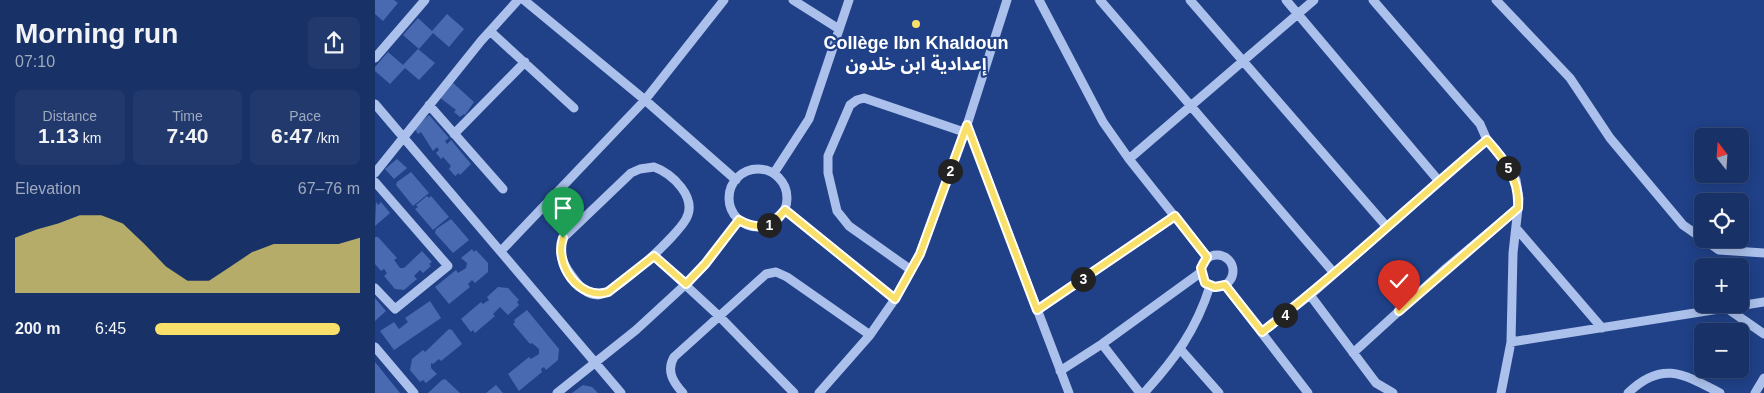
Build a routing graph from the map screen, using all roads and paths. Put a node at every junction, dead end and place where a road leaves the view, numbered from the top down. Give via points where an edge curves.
1 (425, 0) edge
2 (518, 0) edge
3 (524, 0) edge
4 (724, 0) edge
5 (793, 0) edge
6 (849, 0) edge
7 (1007, 0) edge
8 (1039, 0) edge
9 (1100, 0) edge
10 (1190, 0) edge
11 (1286, 0) edge
12 (1314, 0) edge
13 (1373, 0) edge
14 (1496, 0) edge
15 (1298, 14) junction
16 (839, 29) junction
17 (490, 31) junction
18 (375, 58) edge
19 (525, 62) junction
20 (1242, 62) junction
21 (645, 100) junction
22 (375, 104) edge
23 (429, 105) junction
24 (1192, 106) junction
25 (575, 108) dead end
26 (965, 128) junction
27 (454, 134) junction
28 (403, 137) junction
29 (1487, 140) junction
30 (1129, 159) junction
31 (375, 172) edge
32 (774, 173) junction
33 (735, 180) junction
34 (1438, 180) junction
35 (375, 182) edge
36 (503, 189) dead end
37 (1518, 208) junction
38 (785, 210) junction
39 (1175, 216) junction
40 (739, 220) junction
41 (1387, 227) junction
42 (1516, 228) junction
43 (501, 251) junction
44 (1764, 254) edge
45 (654, 256) junction
46 (1207, 257) junction
47 (911, 270) junction
48 (1200, 273) junction
49 (1334, 273) junction
50 (686, 284) junction
51 (1225, 285) junction
52 (1210, 286) junction
53 (375, 288) edge
54 (1311, 295) junction
55 (895, 299) junction
56 (1764, 302) edge
57 (1749, 305) edge
58 (1037, 310) junction
59 (1701, 313) edge
60 (1734, 313) edge
61 (720, 317) junction
62 (1602, 328) junction
63 (1262, 332) junction
64 (1764, 334) edge
65 (870, 335) junction
66 (1511, 342) junction
67 (1102, 344) junction
68 (375, 347) edge
69 (1181, 350) junction
70 (1353, 352) junction
71 (595, 362) junction
72 (1060, 371) junction
73 (1764, 378) edge
74 (414, 393) edge
75 (557, 393) edge
76 (621, 393) edge
77 (683, 393) edge
78 (794, 393) edge
79 (819, 393) edge
80 (1069, 393) edge
81 (1142, 393) edge
82 (1219, 393) edge
83 (1308, 393) edge
84 (1393, 393) edge
85 (1501, 393) edge
86 (1628, 393) edge
87 (1720, 393) edge
88 (1755, 393) edge

1 - 18 street
2 - 17 street
3 - 21 street
4 - 21 street
5 - 16 street
6 - 16 street
7 - 26 street
8 - 30 street via 1103,122
9 - 24 street
10 - 20 street
11 - 15 street
12 - 15 street
13 - 29 street via 1480,124
14 - 44 street via 1561,66 1610,138 1683,225 1719,250
15 - 20 street
15 - 34 street
16 - 32 street via 809,119
17 - 19 street
17 - 23 street
19 - 25 street
19 - 27 street
20 - 24 street
20 - 41 street
21 - 33 street
21 - 43 street
22 - 28 street
23 - 27 street
23 - 28 street
24 - 30 street
24 - 49 street
26 - 47 street via 930,230
26 - 47 street via 864,98 850,105 828,156 828,173 837,210 849,226
26 - 58 street
27 - 36 street
28 - 31 street
28 - 43 street
29 - 34 street
29 - 37 street via 1516,180
30 - 39 street
32 - 33 street via 753,169
32 - 38 street via 784,183 788,196
33 - 40 street via 729,200
34 - 41 street
35 - 53 street via 448,266 395,309
37 - 42 street
37 - 70 street
38 - 40 street via 776,221 764,227 751,226
38 - 55 street
39 - 46 street
39 - 58 street
40 - 50 street
41 - 49 street
42 - 62 street
42 - 66 street
43 - 71 street
45 - 45 street via 687,219 689,208 682,188 663,170 654,167 631,172 563,238 561,246 563,266 584,291 593,294 608,292
45 - 50 street
46 - 48 street
46 - 51 street via 1221,255 1230,261 1232,276
47 - 55 street
48 - 52 street
48 - 67 street
49 - 54 street
50 - 61 street
50 - 71 street
51 - 52 street
51 - 63 street
52 - 69 street
54 - 63 street
54 - 70 street
55 - 65 street
56 - 57 street
58 - 72 street
59 - 62 street
60 - 64 street
61 - 65 street via 766,274 776,272
61 - 77 street via 671,363 673,381
61 - 78 street
62 - 66 street
63 - 83 street
65 - 79 street
66 - 85 street
67 - 72 street
67 - 81 street
68 - 74 street
69 - 81 street
69 - 82 street
70 - 84 street via 1377,383
71 - 75 street
71 - 76 street
72 - 80 street
73 - 88 street
86 - 87 street via 1638,383 1661,373 1685,375

